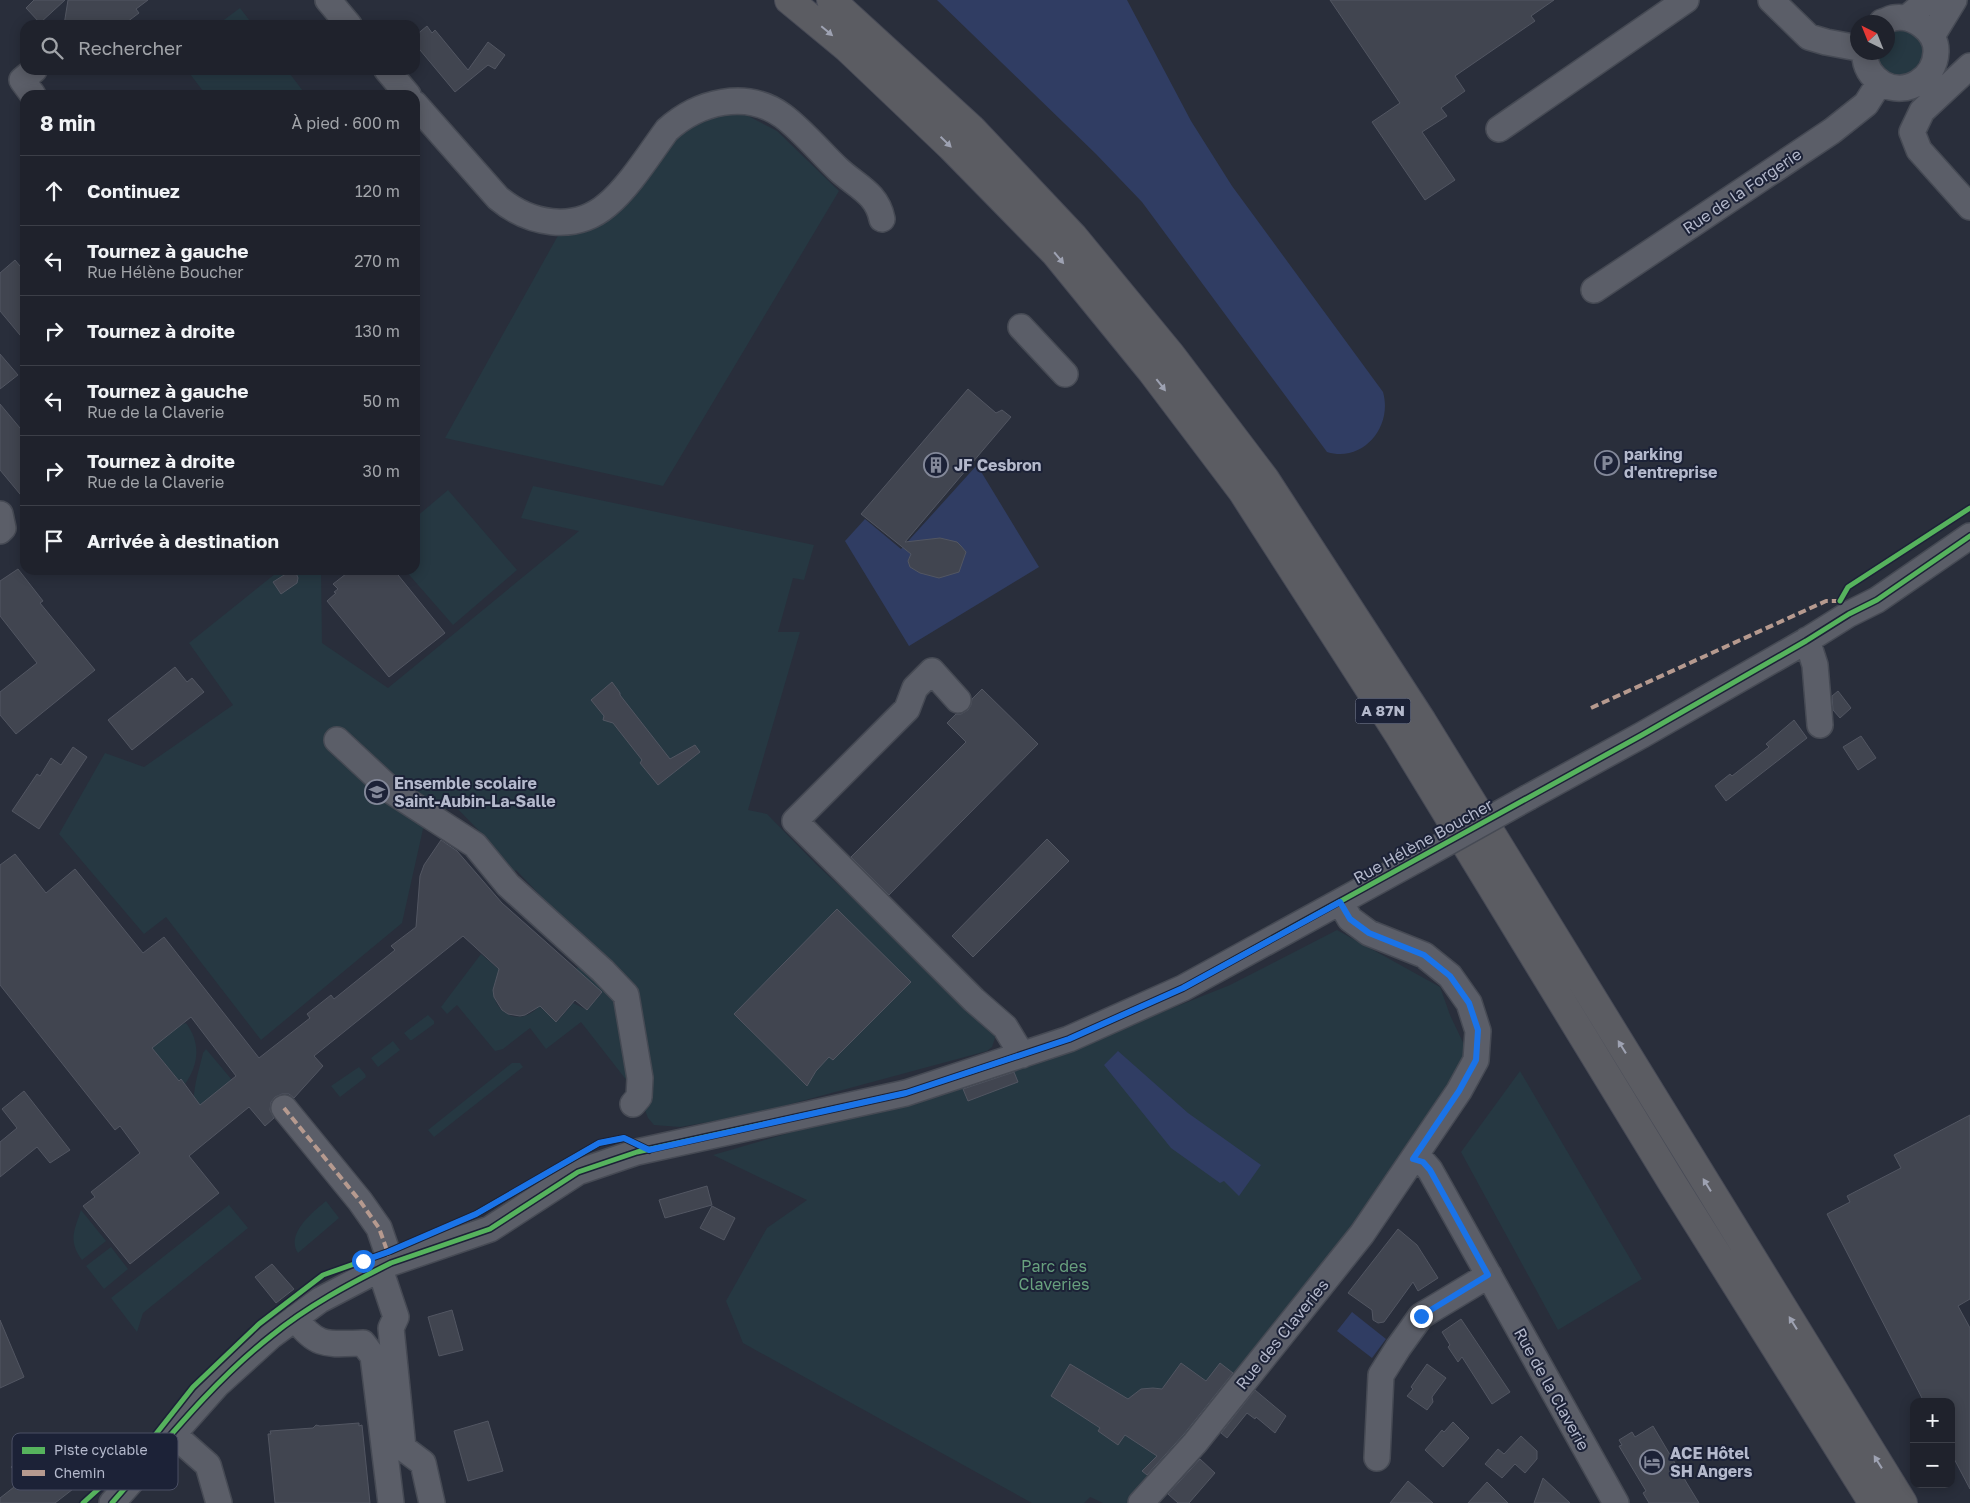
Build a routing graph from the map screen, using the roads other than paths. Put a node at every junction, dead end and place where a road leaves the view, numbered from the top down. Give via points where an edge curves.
1 (328, 0) edge
2 (789, 0) edge
3 (831, 0) edge
4 (1686, 0) edge
5 (1771, 0) edge
6 (1928, 0) edge
7 (1954, 0) edge
8 (1895, 18) edge
9 (1907, 18) junction
10 (345, 20) edge
11 (1932, 36) junction
12 (1850, 46) edge
13 (1866, 60) edge
14 (1970, 66) edge
15 (28, 75) edge
16 (391, 75) edge
17 (1880, 82) junction
18 (1917, 83) junction
19 (30, 90) edge
20 (404, 90) edge
21 (1927, 106) junction
22 (420, 110) edge
23 (1499, 129) dead end
24 (1970, 206) edge
25 (882, 219) dead end
26 (1594, 290) dead end
27 (1022, 328) dead end
28 (1065, 374) dead end
29 (0, 514) edge
30 (0, 531) edge
31 (1970, 536) edge
32 (1807, 640) junction
33 (958, 700) dead end
34 (1820, 725) dead end
35 (337, 740) dead end
36 (1340, 902) junction
37 (1022, 1055) junction
38 (633, 1104) dead end
39 (284, 1108) dead end
40 (1413, 1159) junction
41 (385, 1266) junction
42 (1488, 1275) junction
43 (296, 1318) junction
44 (1828, 1430) junction
45 (173, 1433) edge
46 (178, 1439) edge
47 (1377, 1458) dead end
48 (123, 1490) edge
49 (112, 1503) edge
50 (219, 1503) edge
51 (390, 1503) edge
52 (432, 1503) edge
53 (1141, 1503) edge
54 (1616, 1503) edge
55 (1858, 1503) edge
56 (1873, 1503) edge
57 (1904, 1503) edge

1 - 10 street
2 -> 44 highway, A 87N via 847,48 1055,253 1242,490 1394,727 1673,1184
57 -> 3 highway, A 87N via 1422,721 1266,479 1074,236 972,129
4 - 23 street
5 - 12 street via 1809,37
6 - 9 street
7 - 11 street
8 - 9 street
9 - 11 street via 1922,24
11 - 18 street via 1936,51 1931,68
13 - 17 street via 1872,76
14 - 21 street
15 - 19 street via 22,80
16 - 20 street
17 - 18 street via 1906,88
17 - 26 street, Rue de la Forgerie via 1866,104 1832,131
18 - 21 street
21 - 24 street via 1912,132 1919,150
22 - 25 street via 498,198 522,215 550,222 573,221 606,206 677,121 700,108 727,102 756,104 783,116 851,181 874,198 880,206
27 - 28 street
29 - 30 street via 3,528
31 - 32 street, Rue Hélène Boucher via 1877,600
32 - 34 street via 1816,665
32 - 36 street, Rue Hélène Boucher, bridge
33 - 37 street via 932,671 915,688 907,709 795,821 1005,1027
35 - 38 street via 393,792 475,845 508,885 626,995 640,1078 638,1097
36 - 37 street, Rue Hélène Boucher via 1183,988 1069,1039
36 - 40 street, Rue des Claveries via 1350,919 1369,933 1424,955 1450,976 1469,1003 1478,1030 1476,1060
37 - 41 street, Rue Hélène Boucher via 900,1094 643,1151 578,1172 490,1229
39 - 41 street via 379,1228
40 - 42 street, Rue de la Claverie via 1423,1162 1430,1170
40 - 53 street, Rue des Claveries via 1362,1234 1195,1443
41 - 43 street, Rue Hélène Boucher via 320,1300
41 - 52 street via 396,1317 391,1328 403,1448 423,1463
42 - 47 street via 1421,1316 1381,1375
42 - 54 street, Rue de la Claverie
43 - 45 street, Rue Hélène Boucher via 217,1385
43 - 51 street via 310,1336 322,1342 362,1343 373,1356
44 - 55 highway
44 - 56 highway, A 87N
46 - 50 street via 208,1465
48 - 49 street, Rue Hélène Boucher

